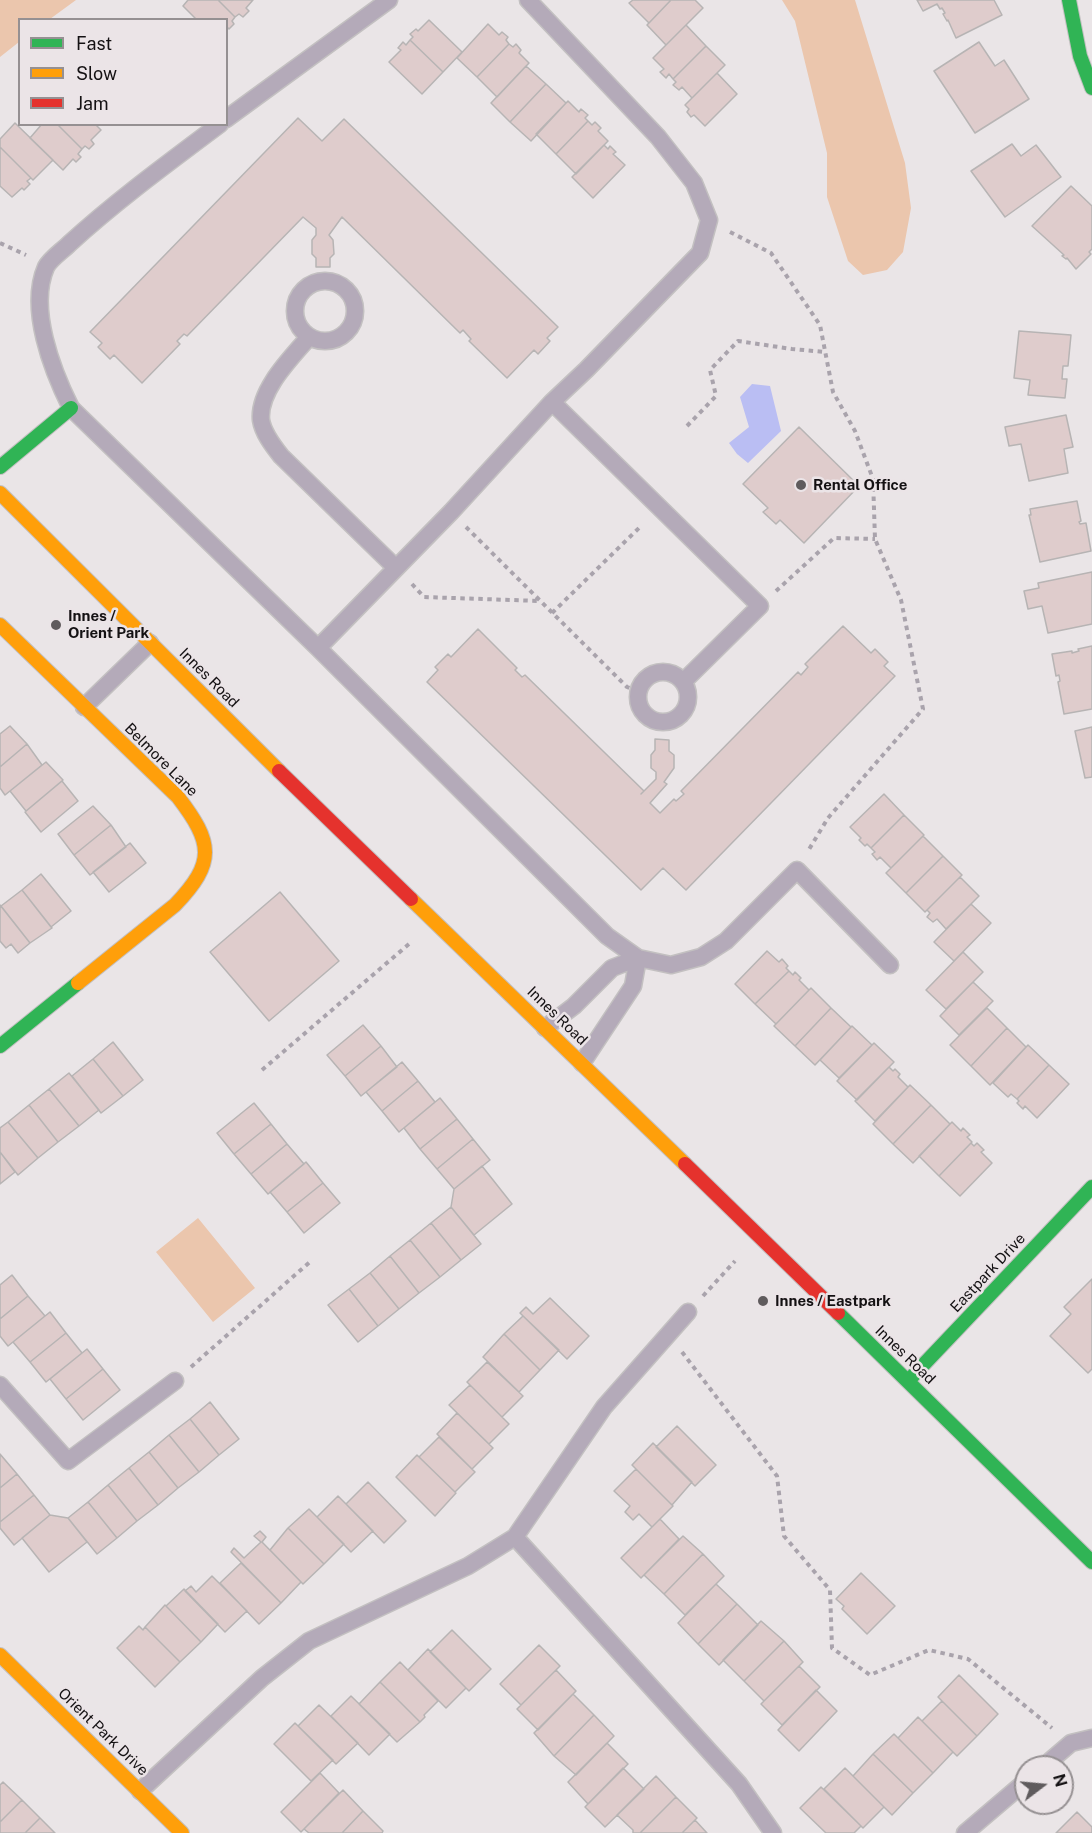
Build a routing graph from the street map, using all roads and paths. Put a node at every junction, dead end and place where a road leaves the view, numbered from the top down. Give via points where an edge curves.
1 (388, 0) edge
2 (528, 0) edge
3 (1069, 0) edge
4 (1092, 88) edge
5 (228, 118) edge
6 (217, 126) edge
7 (709, 220) junction
8 (309, 337) dead end
9 (825, 352) junction
10 (552, 402) junction
11 (71, 408) junction
12 (687, 426) dead end
13 (0, 467) edge
14 (0, 494) edge
15 (660, 507) junction
16 (451, 512) junction
17 (875, 539) junction
18 (396, 568) junction
19 (541, 602) junction
20 (760, 606) junction
21 (552, 613) junction
22 (0, 625) edge
23 (150, 643) junction
24 (318, 648) junction
25 (683, 682) junction
26 (639, 692) junction
27 (84, 707) junction
28 (797, 870) junction
29 (409, 944) dead end
30 (638, 958) junction
31 (890, 964) dead end
32 (545, 1028) junction
33 (0, 1046) edge
34 (582, 1063) junction
35 (262, 1070) dead end
36 (1092, 1187) edge
37 (312, 1260) dead end
38 (735, 1261) dead end
39 (688, 1312) joint
40 (669, 1335) junction
41 (175, 1381) joint
42 (908, 1381) junction
43 (0, 1385) edge
44 (515, 1537) junction
45 (1092, 1562) edge
46 (0, 1655) edge
47 (1092, 1738) edge
48 (1071, 1743) junction
49 (1057, 1755) edge
50 (140, 1791) junction
51 (1014, 1791) edge
52 (182, 1833) edge
53 (773, 1833) edge
54 (965, 1833) edge

1 - 5 lane
2 - 7 lane via 658,137 694,183
3 - 4 street via 1080,56
6 - 11 lane via 152,174 46,265 39,297 46,342
7 - 9 path via 771,253 820,325
7 - 10 lane via 700,253
8 - 18 lane via 281,369 265,398 261,420 281,456
9 - 12 path via 738,342 711,370 716,396
9 - 17 path via 833,392 855,431 873,479
10 - 15 lane
10 - 16 lane
11 - 13 street
11 - 24 lane
14 - 23 street, Innes Road
15 - 20 lane
15 - 21 path
16 - 18 lane
16 - 19 path
17 - 20 path via 834,538
17 - 28 path via 901,600 923,709 828,818
18 - 19 path via 424,597
18 - 24 lane
19 - 21 path
20 - 25 lane
21 - 26 path via 627,687
22 - 27 street, Belmore Lane
23 - 27 lane
23 - 32 street, Innes Road
24 - 30 lane via 607,936
25 - 26 lane via 662,672 646,678
25 - 26 lane via 686,706 668,721 646,714 638,700
27 - 33 street, Belmore Lane via 195,818 207,846 204,865 193,888 175,905
28 - 30 lane via 726,941 701,957 671,965
28 - 31 lane
29 - 35 path
30 - 32 lane via 612,968
30 - 34 lane via 633,986
32 - 34 street, Innes Road
34 - 42 street, Innes Road
36 - 42 street, Eastpark Drive
37 - 41 path
38 - 39 path
39 - 40 lane
40 - 44 lane via 604,1407
40 - 48 path via 777,1476 784,1536 830,1590 832,1648 870,1675 929,1650 968,1659
41 - 43 lane via 68,1461
42 - 45 street, Innes Road
44 - 50 lane via 468,1566 309,1641 262,1678
44 - 53 lane via 739,1784
46 - 50 street, Orient Park Drive
47 - 48 lane
48 - 49 lane
50 - 52 street, Orient Park Drive
51 - 54 lane

